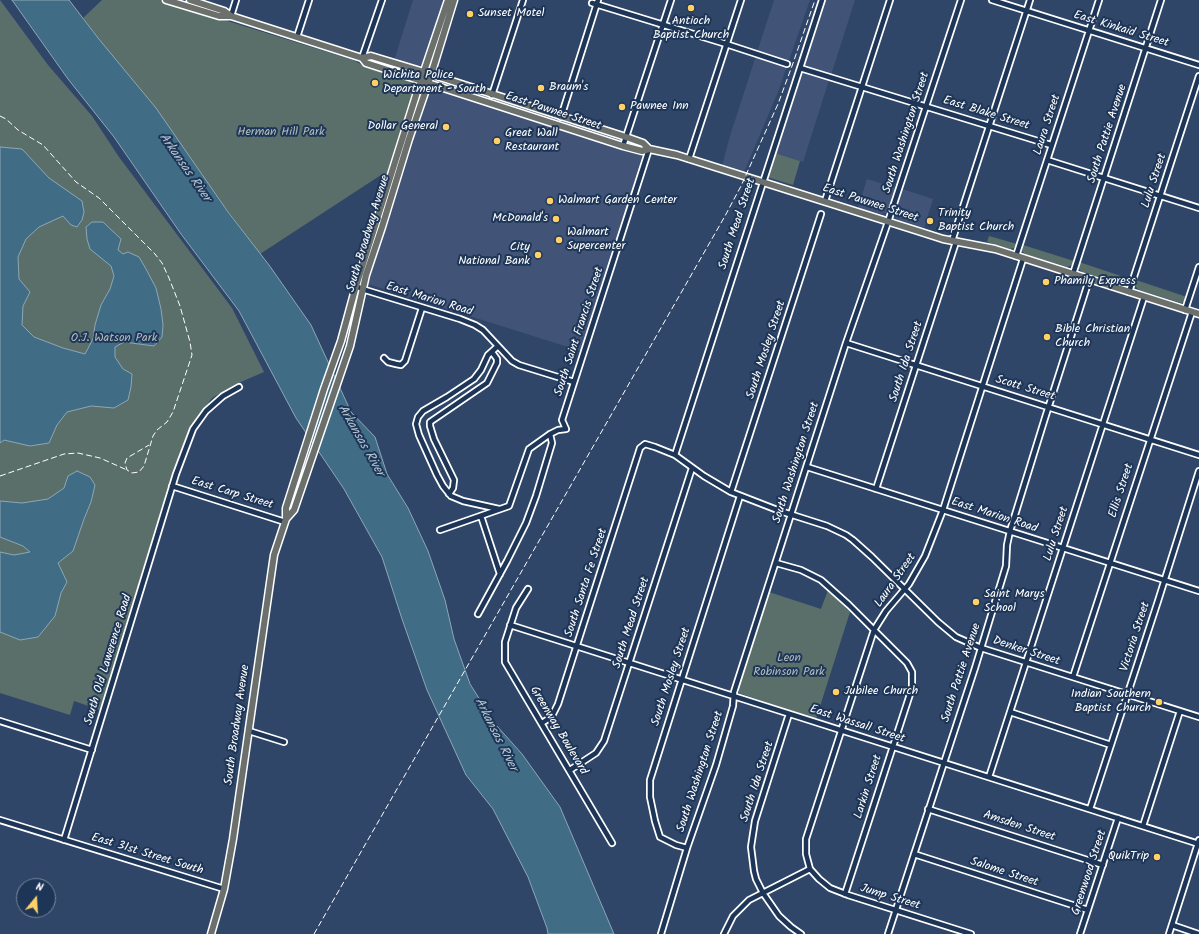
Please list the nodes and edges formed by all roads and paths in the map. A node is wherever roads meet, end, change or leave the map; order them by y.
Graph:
1 (166, 0) edge
2 (190, 0) edge
3 (236, 0) edge
4 (309, 0) edge
5 (382, 0) edge
6 (448, 0) edge
7 (454, 0) edge
8 (523, 0) edge
9 (671, 0) edge
10 (741, 0) edge
11 (822, 0) edge
12 (890, 0) edge
13 (961, 0) edge
14 (992, 0) edge
15 (1030, 0) edge
16 (1099, 0) edge
17 (1161, 0) edge
18 (595, 3) edge
19 (1026, 11) junction
20 (231, 16) junction
21 (663, 25) junction
22 (1089, 30) junction
23 (297, 37) junction
24 (726, 44) junction
25 (1146, 48) junction
26 (362, 58) junction
27 (787, 64) dead end
28 (1199, 65) edge
29 (800, 68) junction
30 (424, 72) junction
31 (431, 75) junction
32 (1199, 76) edge
33 (421, 81) junction
34 (428, 84) junction
35 (862, 87) junction
36 (492, 95) junction
37 (926, 106) junction
38 (561, 117) junction
39 (990, 126) junction
40 (626, 137) junction
41 (1051, 145) junction
42 (624, 146) junction
43 (649, 149) junction
44 (689, 159) junction
45 (1047, 160) junction
46 (1104, 178) junction
47 (763, 182) junction
48 (1160, 196) junction
49 (825, 201) junction
50 (1199, 208) edge
51 (821, 214) dead end
52 (888, 222) junction
53 (954, 242) junction
54 (1016, 256) junction
55 (1023, 259) junction
56 (1199, 267) edge
57 (1073, 274) junction
58 (1090, 280) junction
59 (356, 286) junction
60 (362, 290) junction
61 (1129, 292) junction
62 (1144, 297) junction
63 (422, 308) junction
64 (1185, 310) junction
65 (1192, 312) junction
66 (1199, 314) edge
67 (846, 343) junction
68 (498, 346) junction
69 (492, 352) junction
70 (384, 358) dead end
71 (916, 366) junction
72 (574, 382) junction
73 (982, 386) junction
74 (239, 387) dead end
75 (1048, 407) junction
76 (1103, 424) junction
77 (550, 434) junction
78 (1150, 439) junction
79 (675, 455) junction
80 (1199, 455) edge
81 (806, 467) junction
82 (692, 468) junction
83 (1199, 472) edge
84 (172, 486) junction
85 (876, 489) junction
86 (731, 492) junction
87 (449, 494) junction
88 (740, 496) junction
89 (501, 509) junction
90 (943, 510) junction
91 (791, 514) junction
92 (481, 516) junction
93 (286, 520) junction
94 (440, 530) dead end
95 (1010, 531) junction
96 (1063, 548) junction
97 (776, 563) junction
98 (1110, 563) junction
99 (500, 574) junction
100 (1165, 580) junction
101 (528, 589) dead end
102 (905, 589) junction
103 (1199, 591) edge
104 (478, 614) dead end
105 (510, 625) junction
106 (874, 630) junction
107 (577, 646) junction
108 (981, 648) junction
109 (1026, 662) junction
110 (629, 663) junction
111 (1073, 677) junction
112 (682, 680) junction
113 (1128, 695) junction
114 (734, 696) junction
115 (1180, 711) junction
116 (1010, 712) junction
117 (789, 714) junction
118 (1199, 717) edge
119 (0, 721) edge
120 (542, 723) junction
121 (841, 730) junction
122 (248, 731) junction
123 (284, 742) dead end
124 (1111, 745) junction
125 (892, 746) junction
126 (92, 750) junction
127 (943, 763) junction
128 (570, 770) junction
129 (989, 777) junction
130 (928, 809) junction
131 (1090, 809) junction
132 (1118, 818) junction
133 (0, 820) edge
134 (1143, 826) junction
135 (64, 840) junction
136 (1199, 842) edge
137 (612, 843) dead end
138 (688, 848) junction
139 (914, 854) junction
140 (1103, 865) junction
141 (810, 869) junction
142 (224, 889) junction
143 (763, 893) junction
144 (845, 894) junction
145 (896, 910) junction
146 (1088, 910) junction
147 (1172, 925) junction
148 (211, 934) edge
149 (661, 934) edge
150 (724, 934) edge
151 (801, 934) edge
152 (888, 934) edge
153 (971, 934) edge
154 (1080, 934) edge
155 (1169, 934) edge
156 (1198, 934) edge

1 - 20 main road
2 - 20 main road
3 - 20 street
4 - 23 street
5 - 26 street
6 - 30 main road, South Broadway Avenue
7 - 31 main road, South Broadway Avenue
8 - 36 street
9 - 21 street
10 - 24 street
11 - 29 street, South Mead Street
12 - 35 street
13 - 37 street, South Washington Street
14 - 19 street, East Kinkaid Street
15 - 19 street, South Ida Street
16 - 22 street, Laura Street
17 - 25 street, South Pattie Avenue
18 - 21 street
18 - 38 street
19 - 22 street, East Kinkaid Street
19 - 39 street, South Ida Street
20 - 23 main road, East Pawnee Street
21 - 24 street
21 - 40 street
22 - 25 street, East Kinkaid Street
22 - 41 street, Laura Street
23 - 26 main road, East Pawnee Street
24 - 27 street
24 - 44 street
25 - 28 street, East Kinkaid Street
25 - 46 street, South Pattie Avenue
26 - 30 main road, East Pawnee Street
26 - 33 main road, East Pawnee Street
29 - 35 street, East Blake Street
29 - 47 street, South Mead Street
30 - 31 main road, East Pawnee Street
30 - 33 main road, South Broadway Avenue
31 - 34 main road, South Broadway Avenue
31 - 36 main road, East Pawnee Street
32 - 48 street, Lulu Street
33 - 34 main road, East Pawnee Street
33 - 59 main road, South Broadway Avenue
34 - 42 main road, East Pawnee Street
34 - 60 main road, South Broadway Avenue
35 - 37 street, East Blake Street
35 - 49 street
36 - 38 main road, East Pawnee Street
37 - 39 street, East Blake Street
37 - 52 street, South Washington Street
38 - 40 main road, East Pawnee Street
39 - 41 street, East Blake Street
39 - 53 street, South Ida Street
40 - 42 street
40 - 43 main road, East Pawnee Street
41 - 45 street, Laura Street
42 - 43 main road, East Pawnee Street
43 - 44 main road, East Pawnee Street
43 - 72 street, South Saint Francis Street
44 - 47 main road, East Pawnee Street
45 - 46 street
45 - 54 street, Laura Street
46 - 48 street
46 - 57 street, South Pattie Avenue
47 - 49 main road, East Pawnee Street
47 - 79 street, South Mead Street
48 - 50 street
48 - 61 street, Lulu Street
49 - 52 main road, East Pawnee Street
51 - 86 street, South Mosley Street
52 - 53 main road, East Pawnee Street
52 - 67 street, South Washington Street
53 - 54 main road, East Pawnee Street
53 - 71 street, South Ida Street
54 - 55 main road, East Pawnee Street
55 - 57 main road, East Pawnee Street
55 - 73 street, Laura Street
56 - 64 street
57 - 58 main road, East Pawnee Street
58 - 61 main road, East Pawnee Street
58 - 75 street, South Pattie Avenue
59 - 60 street, East Marion Road
59 - 93 main road, South Broadway Avenue
60 - 63 street, East Marion Road
60 - 93 main road, South Broadway Avenue
61 - 62 main road, East Pawnee Street
62 - 64 main road, East Pawnee Street
62 - 76 street, Lulu Street
63 - 68 street, East Marion Road
63 - 70 street
64 - 65 main road, East Pawnee Street
65 - 66 main road, East Pawnee Street
65 - 78 street, Ellis Street
67 - 71 street, Scott Street
67 - 81 street, South Washington Street
68 - 69 street
68 - 72 street, East Marion Road
69 - 87 street
69 - 87 street
71 - 73 street, Scott Street
71 - 85 street, South Ida Street
72 - 77 street, South Saint Francis Street
73 - 75 street, Scott Street
73 - 90 street, Laura Street
74 - 84 street, South Old Lawerence Road
75 - 76 street, Scott Street
75 - 95 street, South Pattie Avenue
76 - 78 street, Scott Street
76 - 96 street, Lulu Street
77 - 89 street
77 - 99 street
78 - 80 street, Scott Street
78 - 98 street, Ellis Street
79 - 82 street
79 - 107 street, South Santa Fe Street
81 - 85 street, East Marion Road
81 - 91 street, South Washington Street
82 - 86 street
82 - 110 street, South Mead Street
83 - 100 street, Victoria Street
84 - 93 street, East Carp Street
84 - 126 street, South Old Lawerence Road
85 - 90 street, East Marion Road
86 - 88 street
87 - 89 street
88 - 91 street
88 - 112 street, South Mosley Street
89 - 92 street
90 - 95 street, East Marion Road
90 - 102 street, Laura Street
91 - 97 street, South Washington Street
91 - 102 street, Denker Street
92 - 94 street
92 - 99 street
93 - 122 main road, South Broadway Avenue
95 - 96 street, East Marion Road
95 - 108 street, South Pattie Avenue
96 - 98 street, East Marion Road
96 - 109 street, Lulu Street
97 - 106 street, Larkin Street
97 - 114 street, South Washington Street
98 - 100 street, East Marion Road
98 - 111 street, Ellis Street
99 - 104 street
100 - 103 street, East Marion Road
100 - 113 street, Victoria Street
101 - 105 street, Greenway Boulevard
102 - 106 street, Laura Street
102 - 108 street, Denker Street
105 - 107 street, East Wassall Street
105 - 120 street, Greenway Boulevard
106 - 121 street, Laura Street
106 - 125 street, Larkin Street
107 - 110 street, East Wassall Street
107 - 120 street, South Santa Fe Street
108 - 109 street, Denker Street
108 - 127 street, South Pattie Avenue
109 - 111 street, Denker Street
109 - 116 street, Lulu Street
110 - 112 street, East Wassall Street
110 - 128 street, South Mead Street
111 - 113 street, Denker Street
112 - 114 street, East Wassall Street
112 - 138 street, South Mosley Street
113 - 115 street, Denker Street
113 - 124 street, Victoria Street
114 - 117 street, East Wassall Street
114 - 138 street, South Washington Street
115 - 118 street, Denker Street
115 - 134 street
116 - 124 street
116 - 129 street, Lulu Street
117 - 121 street, East Wassall Street
117 - 143 street, South Ida Street
119 - 126 street
120 - 128 street, Greenway Boulevard
121 - 125 street, East Wassall Street
121 - 141 street, Laura Street
122 - 123 street
122 - 142 main road, South Broadway Avenue
124 - 131 street, Victoria Street
125 - 127 street, East Wassall Street
125 - 144 street, Larkin Street
126 - 135 street, South Old Lawerence Road
127 - 129 street, East Wassall Street
127 - 130 street, South Pattie Avenue
128 - 137 street, Greenway Boulevard
129 - 131 street, East Wassall Street
130 - 139 street, South Pattie Avenue
130 - 140 street, Amsden Street
131 - 132 street, East Wassall Street
132 - 134 street, East Wassall Street
132 - 140 street, Greenwood Street
133 - 135 street, East 31st Street South
134 - 136 street, East Wassall Street
135 - 142 street, East 31st Street South
136 - 147 street
138 - 149 street, South Washington Street
139 - 145 street, South Pattie Avenue
139 - 146 street, Salome Street
140 - 146 street, Greenwood Street
141 - 143 street
141 - 144 street, Jump Street
142 - 148 main road, South Broadway Avenue
143 - 150 street
143 - 151 street, South Ida Street
144 - 145 street, Jump Street
145 - 152 street, South Pattie Avenue
145 - 153 street, Jump Street
146 - 154 street, Greenwood Street
147 - 155 street
147 - 156 street

